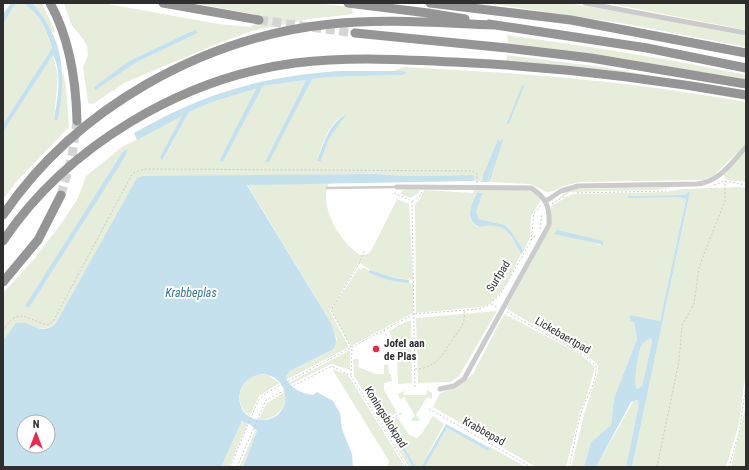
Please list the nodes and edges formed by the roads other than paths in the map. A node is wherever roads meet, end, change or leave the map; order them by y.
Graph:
1 (50, 3) edge
2 (163, 3) edge
3 (348, 3) edge
4 (430, 3) edge
5 (586, 3) edge
6 (259, 20) tunnel mouth
7 (494, 25) junction
8 (355, 33) tunnel mouth
9 (746, 33) edge
10 (746, 53) edge
11 (746, 68) edge
12 (746, 84) edge
13 (746, 95) edge
14 (77, 120) tunnel mouth
15 (746, 147) edge
16 (397, 187) joint
17 (327, 188) dead end
18 (61, 195) tunnel mouth
19 (547, 203) junction
20 (3, 215) edge
21 (3, 241) edge
22 (3, 282) edge
23 (440, 388) dead end

1 - 14 highway
2 - 6 highway
3 - 7 highway
4 - 10 highway
5 - 9 street
7 - 11 highway
7 - 20 highway
8 - 12 highway
13 - 21 highway
15 - 19 street
16 - 17 lane
16 - 19 street
18 - 22 highway
19 - 23 street, Surfpad

